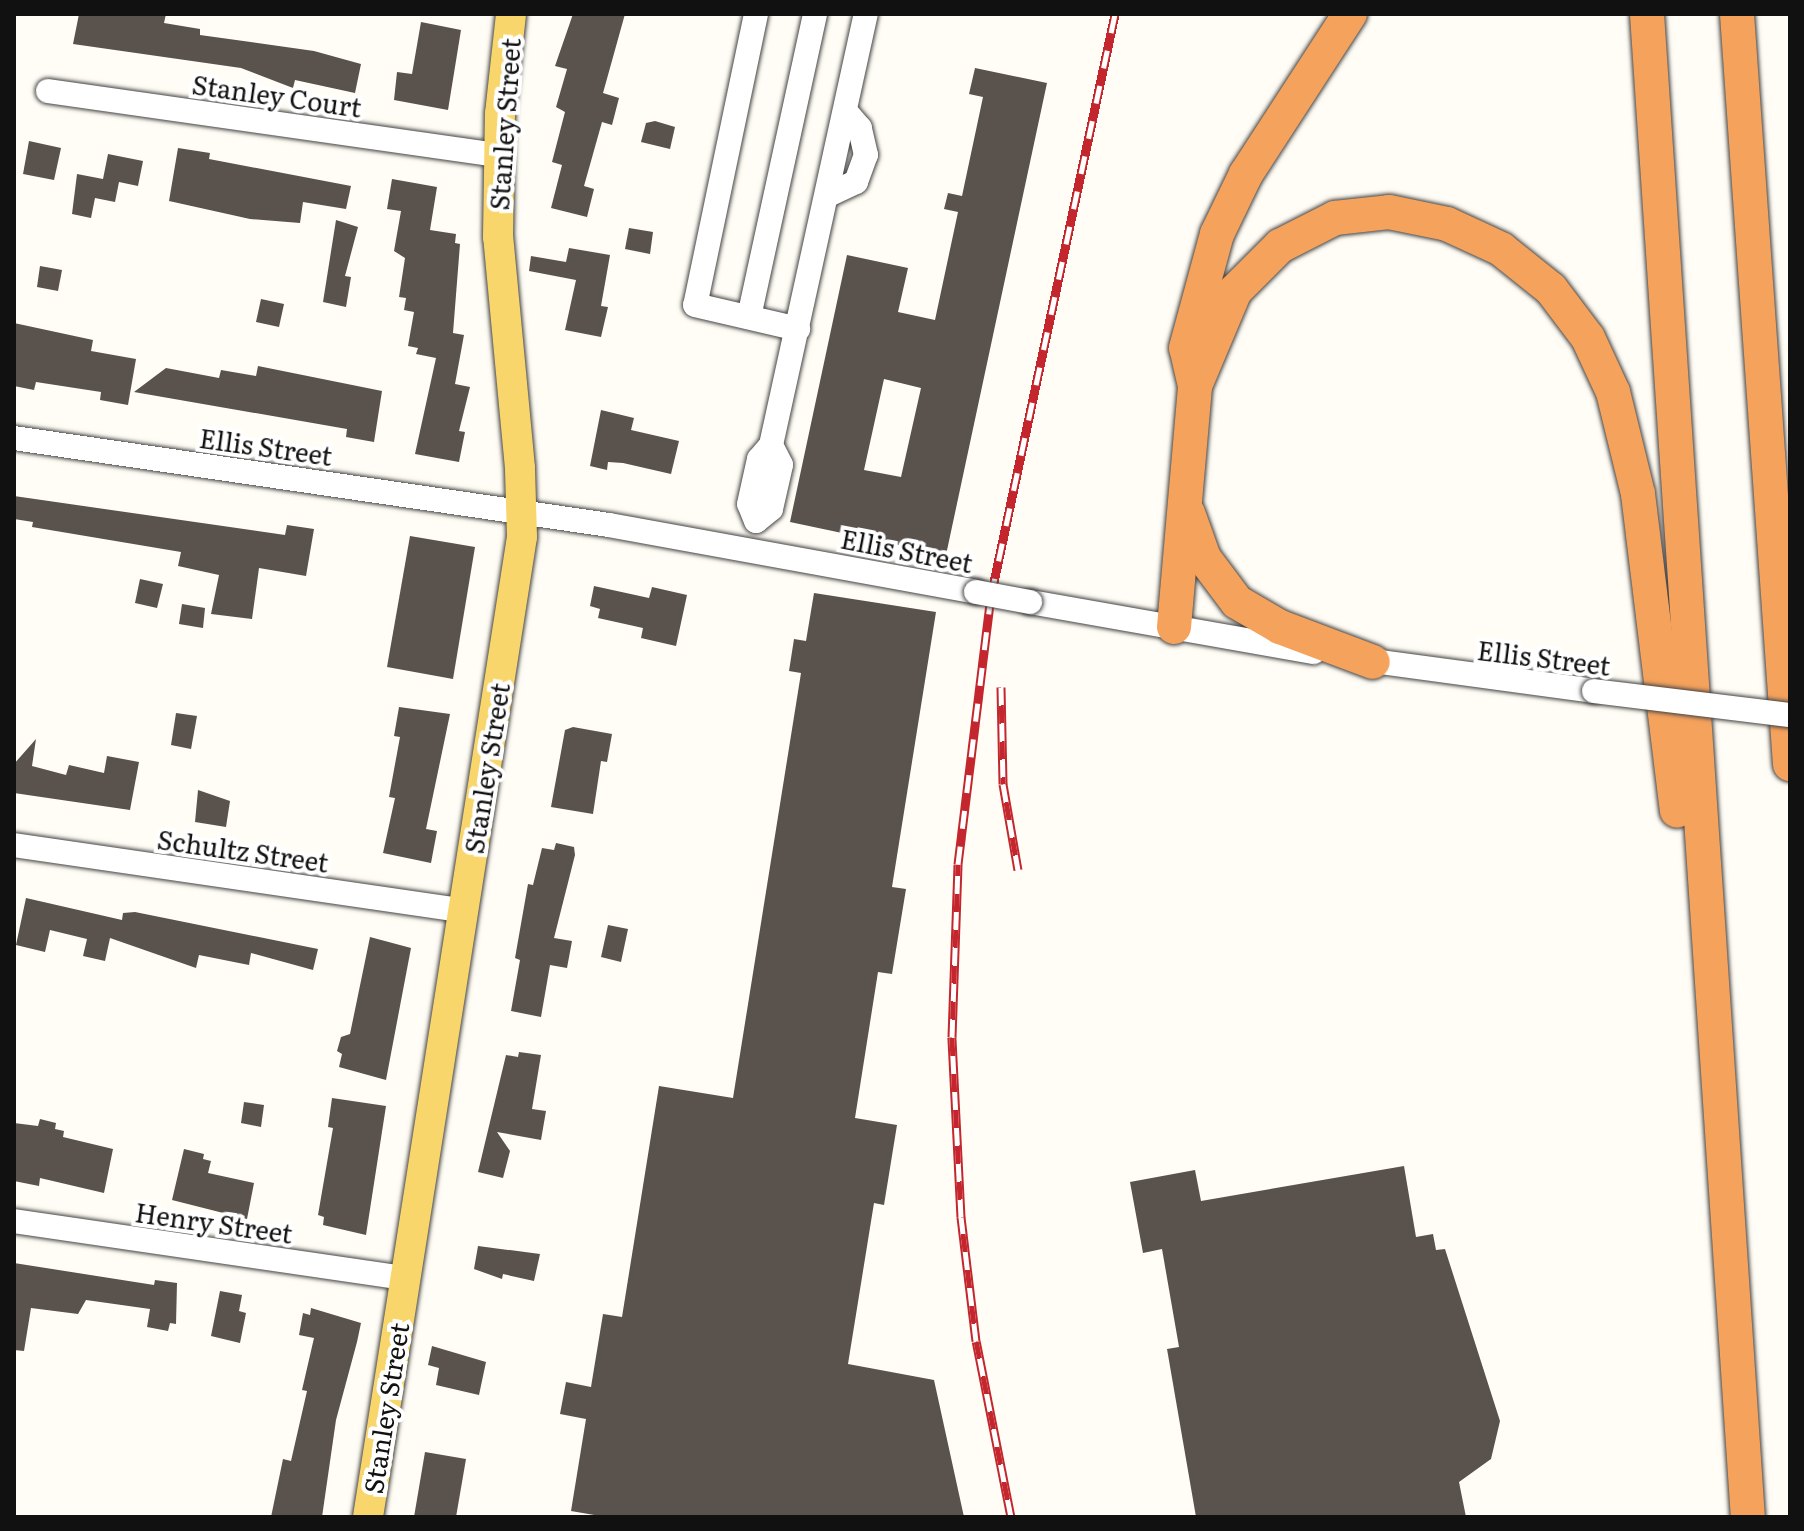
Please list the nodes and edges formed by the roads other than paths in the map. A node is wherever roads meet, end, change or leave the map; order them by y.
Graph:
1 (511, 14) edge
2 (756, 14) edge
3 (815, 14) edge
4 (866, 14) edge
5 (1350, 14) edge
6 (1647, 14) edge
7 (1737, 14) edge
8 (48, 91) dead end
9 (498, 155) junction
10 (749, 317) junction
11 (798, 329) junction
12 (1195, 386) junction
13 (14, 438) edge
14 (1185, 501) junction
15 (523, 512) junction
16 (750, 550) junction
17 (1790, 613) edge
18 (1174, 627) junction
19 (1783, 653) junction
20 (1373, 662) junction
21 (1790, 715) edge
22 (1790, 764) edge
23 (14, 845) edge
24 (1704, 907) junction
25 (464, 911) junction
26 (14, 1221) edge
27 (405, 1278) junction
28 (368, 1517) edge
29 (1748, 1517) edge

1 - 9 main road, Stanley Street
2 - 10 street
3 - 10 street
4 - 11 street
5 - 12 highway
6 - 24 highway
7 - 19 highway
8 - 9 street, Stanley Court
9 - 15 main road, Stanley Street
10 - 11 street
11 - 16 street
12 - 14 highway
12 - 24 highway
13 - 15 street, Ellis Street
14 - 18 highway
14 - 20 highway
15 - 16 street, Ellis Street
15 - 25 main road, Stanley Street
16 - 18 street, Ellis Street, bridge
17 - 19 highway
18 - 20 street, Ellis Street
19 - 22 highway
20 - 21 street, Ellis Street, bridge
23 - 25 street, Schultz Street
24 - 29 highway
25 - 27 main road, Stanley Street
26 - 27 street, Henry Street
27 - 28 main road, Stanley Street

